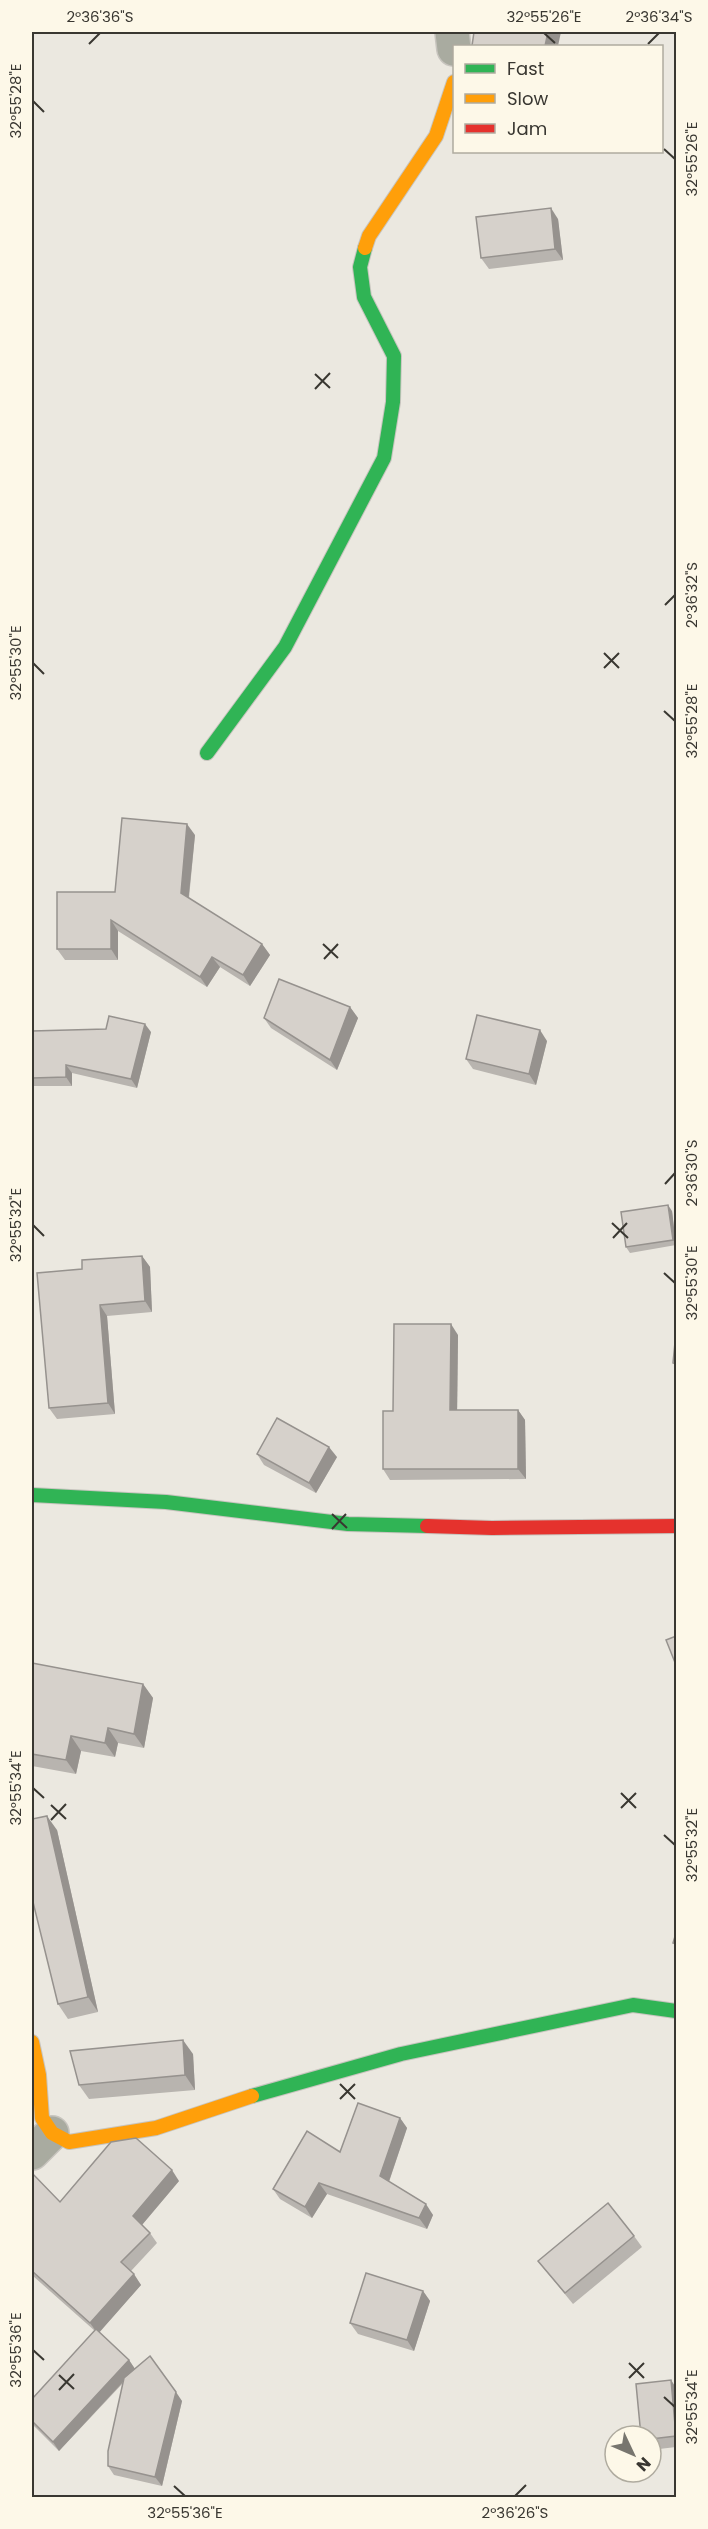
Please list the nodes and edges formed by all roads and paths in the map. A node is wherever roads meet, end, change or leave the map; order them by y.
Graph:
1 (453, 85) edge
2 (207, 753) dead end
3 (32, 1494) edge
4 (676, 1526) edge
5 (676, 2011) edge
6 (32, 2042) edge
7 (42, 2143) edge

1 - 2 street
3 - 4 street
5 - 7 street
6 - 7 street

